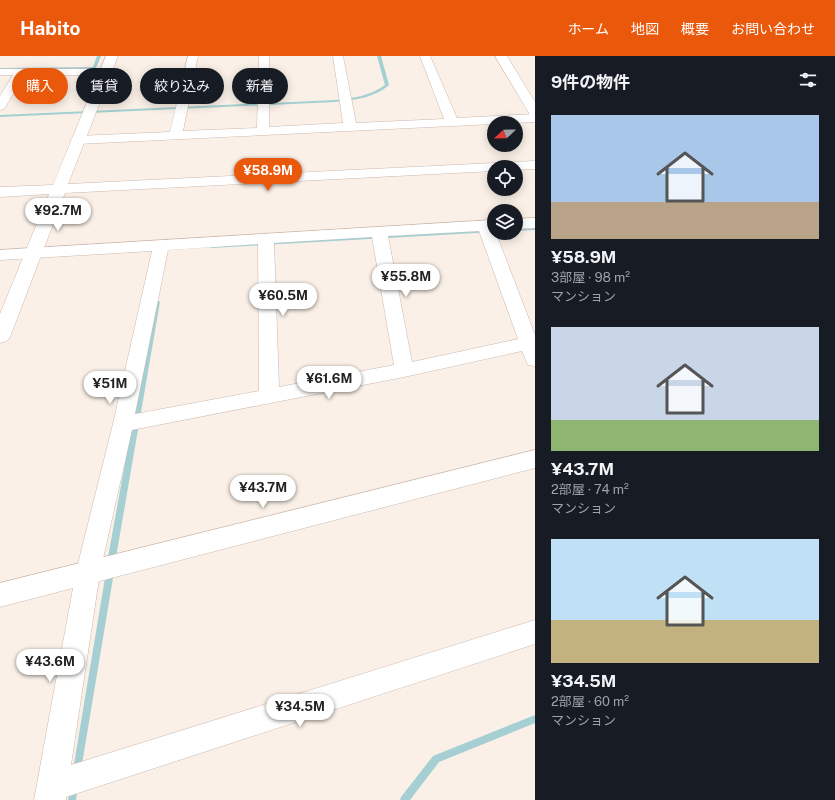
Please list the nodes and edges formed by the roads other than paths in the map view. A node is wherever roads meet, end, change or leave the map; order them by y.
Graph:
1 (112, 56) edge
2 (193, 56) edge
3 (264, 56) edge
4 (338, 56) edge
5 (425, 56) edge
6 (501, 56) edge
7 (107, 68) edge
8 (0, 72) edge
9 (12, 72) edge
10 (12, 87) edge
11 (93, 104) edge
12 (0, 106) edge
13 (535, 113) edge
14 (535, 118) edge
15 (452, 122) junction
16 (350, 126) junction
17 (262, 130) junction
18 (176, 135) junction
19 (78, 140) junction
20 (535, 164) edge
21 (59, 190) junction
22 (0, 192) edge
23 (535, 223) edge
24 (523, 224) edge
25 (487, 225) edge
26 (380, 232) junction
27 (266, 238) junction
28 (494, 240) edge
29 (161, 245) junction
30 (34, 253) junction
31 (0, 255) edge
32 (0, 337) edge
33 (532, 352) edge
34 (404, 370) junction
35 (269, 396) junction
36 (123, 424) junction
37 (535, 459) edge
38 (88, 572) junction
39 (0, 595) edge
40 (535, 632) edge
41 (52, 793) edge

1 - 7 street
2 - 18 street
3 - 17 street
4 - 16 street
5 - 15 street
6 - 13 street
8 - 9 street
10 - 12 street
11 - 19 street
14 - 15 street
15 - 16 street
16 - 17 street
17 - 18 street
18 - 19 street
19 - 21 street
20 - 21 street
21 - 22 street
21 - 30 street
23 - 24 street
25 - 26 street
26 - 27 street
26 - 34 street
27 - 29 street
27 - 35 street
28 - 33 street
29 - 30 street
29 - 36 street
30 - 31 street
30 - 32 street
33 - 34 street
34 - 35 street
35 - 36 street
36 - 38 street
37 - 38 street
38 - 39 street
38 - 41 street
40 - 41 street

